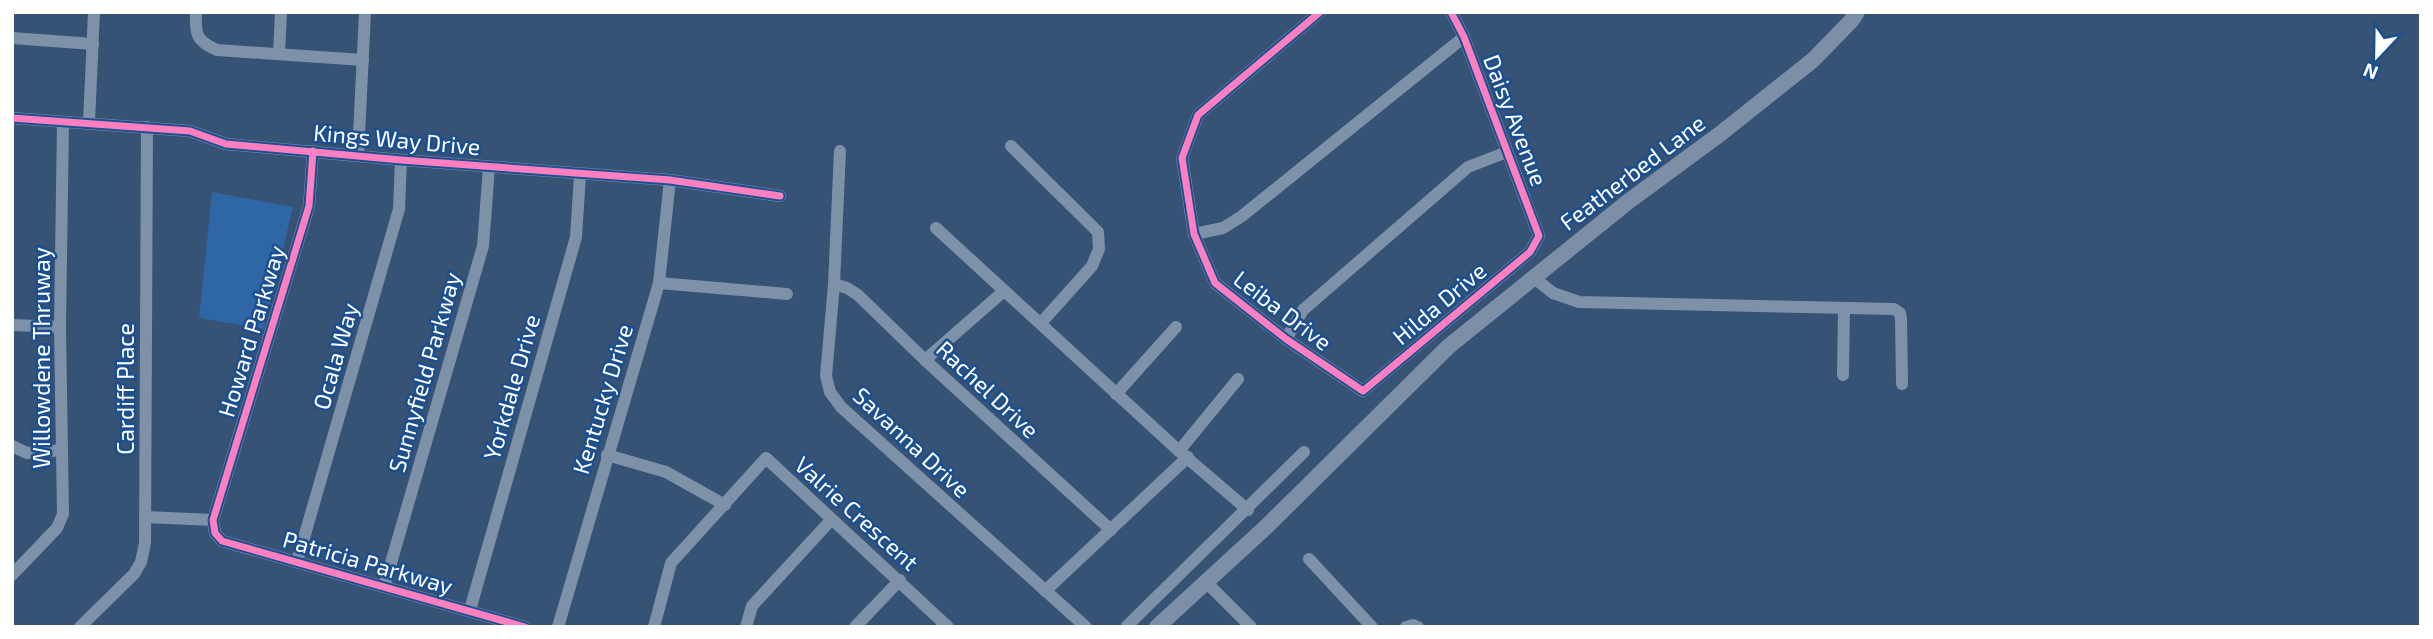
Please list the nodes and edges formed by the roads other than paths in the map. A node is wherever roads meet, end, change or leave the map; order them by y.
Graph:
1 (94, 12) edge
2 (196, 12) edge
3 (281, 12) edge
4 (365, 12) edge
5 (1320, 12) edge
6 (1451, 12) edge
7 (1857, 12) edge
8 (1464, 37) junction
9 (12, 38) edge
10 (93, 44) junction
11 (279, 53) junction
12 (363, 60) junction
13 (12, 118) edge
14 (63, 122) junction
15 (89, 122) junction
16 (147, 127) junction
17 (1011, 146) dead end
18 (313, 151) junction
19 (840, 151) dead end
20 (1507, 152) junction
21 (358, 155) junction
22 (401, 160) junction
23 (489, 167) junction
24 (580, 174) junction
25 (670, 180) junction
26 (780, 195) dead end
27 (936, 228) dead end
28 (1194, 234) junction
29 (1537, 243) joint
30 (1533, 277) junction
31 (659, 282) junction
32 (834, 284) junction
33 (1004, 291) junction
34 (787, 294) dead end
35 (1844, 308) junction
36 (1460, 311) junction
37 (1041, 323) junction
38 (12, 325) edge
39 (60, 327) junction
40 (1176, 327) dead end
41 (1471, 328) junction
42 (1286, 339) junction
43 (925, 360) junction
44 (1843, 374) dead end
45 (1238, 379) dead end
46 (1902, 384) dead end
47 (1363, 391) joint
48 (1116, 394) junction
49 (12, 446) edge
50 (62, 450) junction
51 (1304, 452) dead end
52 (607, 454) junction
53 (1183, 454) junction
54 (724, 505) junction
55 (1248, 510) junction
56 (145, 517) junction
57 (213, 520) junction
58 (831, 520) junction
59 (1111, 530) junction
60 (1309, 559) dead end
61 (297, 562) junction
62 (15, 567) edge
63 (900, 580) junction
64 (1206, 582) junction
65 (384, 587) junction
66 (1045, 592) junction
67 (470, 610) junction
68 (1127, 626) edge
69 (80, 627) edge
70 (525, 627) edge
71 (558, 627) edge
72 (654, 627) edge
73 (746, 627) edge
74 (855, 627) edge
75 (948, 627) edge
76 (1086, 627) edge
77 (1157, 627) edge
78 (1251, 627) edge
79 (1373, 627) edge
80 (1406, 627) edge
81 (1418, 627) edge

1 - 10 street
2 - 11 street
3 - 11 street
4 - 12 street
5 - 28 street, Leiba Drive
6 - 8 street, Daisy Avenue
7 - 30 main road, Featherbed Lane
8 - 20 street, Daisy Avenue
8 - 28 street
9 - 10 street
10 - 15 street
11 - 12 street
12 - 21 street
13 - 14 street, Kings Way Drive
14 - 15 street, Kings Way Drive
14 - 39 street, Willowdene Thruway
15 - 16 street, Kings Way Drive
16 - 18 street, Kings Way Drive
16 - 56 street, Cardiff Place
17 - 37 street
18 - 21 street, Kings Way Drive
18 - 57 street, Howard Parkway
19 - 32 street, Savanna Drive
20 - 29 street, Daisy Avenue
20 - 42 street
21 - 22 street, Kings Way Drive
22 - 23 street, Kings Way Drive
22 - 61 street, Ocala Way
23 - 24 street, Kings Way Drive
23 - 65 street, Sunnyfield Parkway
24 - 25 street, Kings Way Drive
24 - 67 street, Yorkdale Drive
25 - 26 street, Kings Way Drive
25 - 31 street, Kentucky Drive
27 - 33 street
28 - 42 street, Leiba Drive
29 - 36 street, Hilda Drive
30 - 35 street
30 - 41 main road, Featherbed Lane
31 - 34 street
31 - 52 street, Kentucky Drive
32 - 43 street, Rachel Drive
32 - 66 street, Savanna Drive
33 - 37 street
33 - 43 street
35 - 44 street
35 - 46 street
36 - 41 street
36 - 47 street, Hilda Drive
37 - 48 street
38 - 39 street
39 - 50 street, Willowdene Thruway
40 - 48 street
41 - 64 main road, Featherbed Lane
42 - 47 street, Leiba Drive
43 - 59 street, Rachel Drive
45 - 53 street
48 - 53 street
49 - 50 street
50 - 62 street, Willowdene Thruway
51 - 55 street
52 - 54 street
52 - 71 street, Kentucky Drive
53 - 55 street
53 - 59 street
54 - 58 street, Valrie Crescent
54 - 72 street, Valrie Crescent
55 - 68 street
56 - 57 street
56 - 69 street, Cardiff Place
57 - 61 street, Patricia Parkway
58 - 63 street, Valrie Crescent
58 - 73 street
59 - 66 street
60 - 79 street
61 - 65 street, Patricia Parkway
63 - 74 street
63 - 75 street, Valrie Crescent
64 - 77 main road, Featherbed Lane
64 - 78 street
65 - 67 street, Patricia Parkway
66 - 76 street, Savanna Drive
67 - 70 street, Patricia Parkway
80 - 81 street

